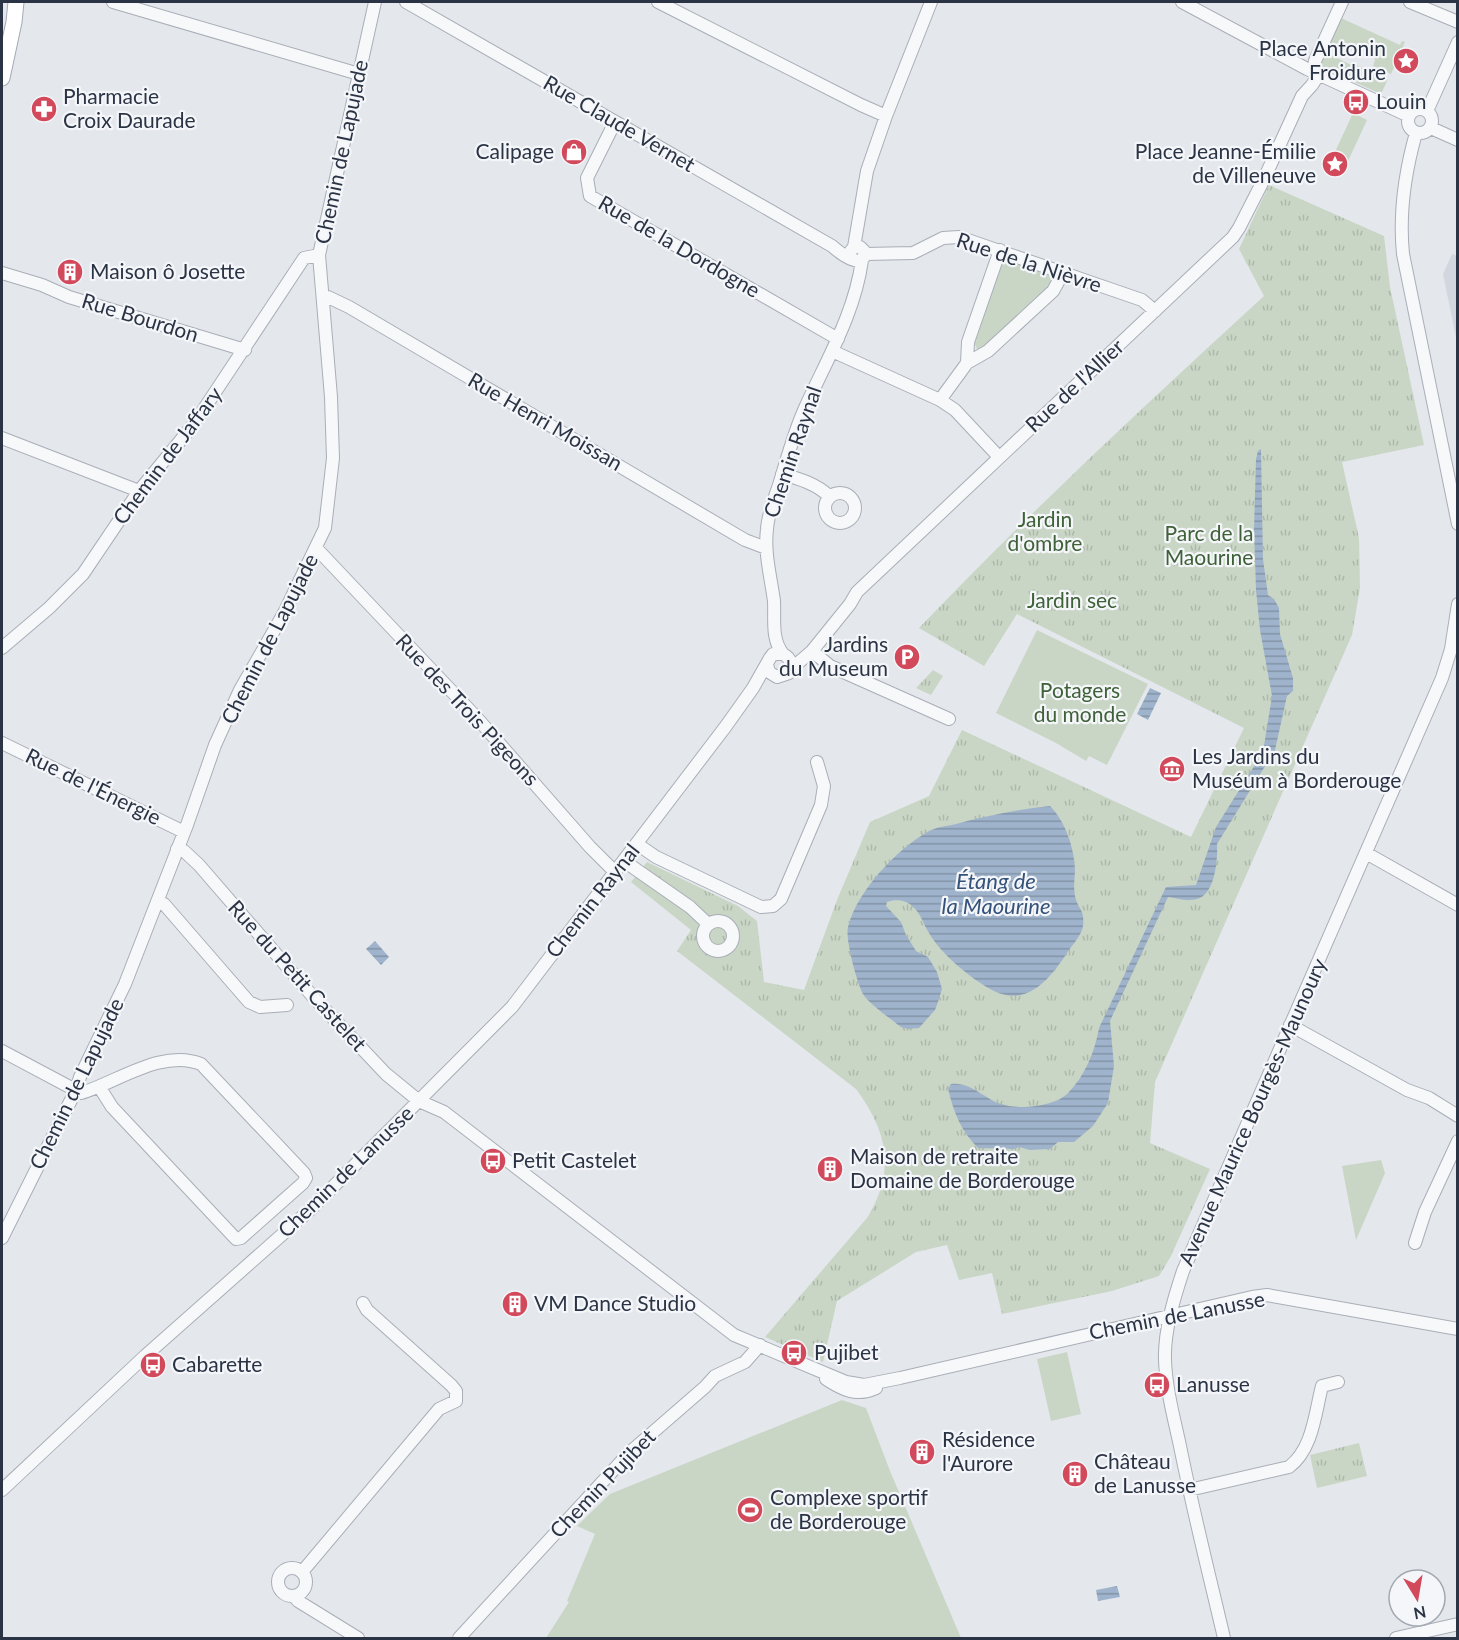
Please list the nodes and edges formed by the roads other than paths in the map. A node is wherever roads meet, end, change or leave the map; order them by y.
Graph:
1 (16, 2) edge
2 (113, 2) edge
3 (375, 2) edge
4 (406, 2) edge
5 (658, 2) edge
6 (931, 2) edge
7 (1182, 2) edge
8 (1342, 2) edge
9 (1410, 2) edge
10 (1458, 22) edge
11 (1458, 42) edge
12 (1313, 72) junction
13 (359, 74) junction
14 (2, 78) edge
15 (1427, 111) junction
16 (886, 116) junction
17 (1409, 116) junction
18 (615, 122) junction
19 (1431, 128) junction
20 (1416, 133) junction
21 (1458, 140) edge
22 (1000, 250) junction
23 (857, 254) junction
24 (319, 255) junction
25 (2, 273) edge
26 (1064, 273) junction
27 (322, 298) junction
28 (1155, 311) junction
29 (838, 339) junction
30 (245, 350) junction
31 (832, 351) junction
32 (967, 363) junction
33 (940, 400) junction
34 (2, 438) edge
35 (999, 457) junction
36 (782, 474) junction
37 (139, 492) junction
38 (830, 497) dead end
39 (1458, 524) edge
40 (766, 548) junction
41 (316, 549) junction
42 (1458, 604) edge
43 (774, 628) junction
44 (2, 648) edge
45 (812, 651) junction
46 (785, 655) junction
47 (768, 661) junction
48 (791, 669) junction
49 (774, 676) junction
50 (753, 688) junction
51 (949, 719) dead end
52 (2, 743) edge
53 (817, 762) dead end
54 (184, 832) junction
55 (637, 844) junction
56 (177, 849) junction
57 (1366, 853) junction
58 (624, 861) junction
59 (615, 872) junction
60 (158, 902) junction
61 (1458, 904) edge
62 (708, 924) dead end
63 (287, 1005) dead end
64 (1290, 1025) junction
65 (2, 1051) edge
66 (100, 1088) junction
67 (76, 1090) junction
68 (419, 1101) junction
69 (1458, 1116) edge
70 (1458, 1141) edge
71 (2, 1238) edge
72 (1415, 1243) dead end
73 (363, 1303) dead end
74 (1171, 1317) junction
75 (1458, 1329) edge
76 (760, 1345) junction
77 (1338, 1382) dead end
78 (2, 1490) edge
79 (1189, 1490) junction
80 (302, 1572) junction
81 (294, 1596) junction
82 (1458, 1624) edge
83 (358, 1638) edge
84 (459, 1638) edge
85 (1224, 1638) edge
86 (1396, 1638) edge

1 - 14 main road
2 - 13 street
3 - 13 street, Chemin de Lapujade
4 - 18 street, Rue Claude Vernet
5 - 16 street
6 - 16 street, Chemin Raynal
7 - 12 street
8 - 12 street
9 - 10 street
11 - 15 street
12 - 17 street
12 - 28 street, Rue de l'Allier
13 - 24 street, Chemin de Lapujade
15 - 17 street
15 - 19 street
16 - 23 street, Chemin Raynal
17 - 20 street
18 - 23 street, Rue Claude Vernet
18 - 29 street, Rue de la Dordogne
19 - 20 street
19 - 21 street
20 - 39 street
22 - 23 street, Rue de la Nièvre
22 - 26 street, Rue de la Nièvre
22 - 32 street
23 - 29 street, Chemin Raynal
24 - 27 street, Chemin de Lapujade
24 - 30 street, Chemin de Jaffary
25 - 30 street, Rue Bourdon
26 - 28 street, Rue de la Nièvre
26 - 32 street
27 - 40 street, Rue Henri Moissan
27 - 41 street, Chemin de Lapujade
28 - 35 street, Rue de l'Allier
29 - 31 street, Chemin Raynal
30 - 37 street, Chemin de Jaffary
31 - 33 street
31 - 36 street, Chemin Raynal
32 - 33 street
33 - 35 street
34 - 37 street
35 - 45 street, Rue de l'Allier
36 - 38 street
36 - 40 street, Chemin Raynal
37 - 44 street, Chemin de Jaffary
40 - 43 street, Chemin Raynal
41 - 54 street, Chemin de Lapujade
41 - 59 street, Rue des Trois Pigeons
42 - 57 street, Avenue Maurice Bourgès-Maunoury
43 - 46 street, Chemin Raynal
43 - 47 street, Chemin Raynal
45 - 46 street
45 - 48 street, Rue de l'Allier
45 - 51 street
46 - 47 street
46 - 48 street
47 - 49 street
47 - 50 street, Chemin Raynal
48 - 49 street
49 - 50 street, Chemin Raynal
50 - 55 street, Chemin Raynal
52 - 54 street, Rue de l'Énergie
53 - 55 street
54 - 56 street, Chemin de Lapujade
55 - 58 street, Chemin Raynal
56 - 60 street, Chemin de Lapujade
56 - 68 street, Rue du Petit Castelet
57 - 61 street
57 - 64 street, Avenue Maurice Bourgès-Maunoury
58 - 59 street, Chemin Raynal
58 - 62 street
59 - 68 street, Chemin Raynal
60 - 63 street
60 - 67 street, Chemin de Lapujade
64 - 69 street
64 - 74 street, Avenue Maurice Bourgès-Maunoury
65 - 67 street
66 - 66 street
66 - 67 street
67 - 71 street, Chemin de Lapujade
68 - 76 street, Chemin de Lanusse
68 - 78 street, Chemin de Lanusse
70 - 72 street
73 - 80 street
74 - 75 street, Chemin de Lanusse
74 - 76 street, Chemin de Lanusse
74 - 79 street, Avenue Maurice Bourgès-Maunoury
76 - 84 street, Chemin Pujibet
77 - 79 street
79 - 85 street, Avenue Maurice Bourgès-Maunoury
80 - 81 street
80 - 81 street
81 - 83 street
82 - 86 street

